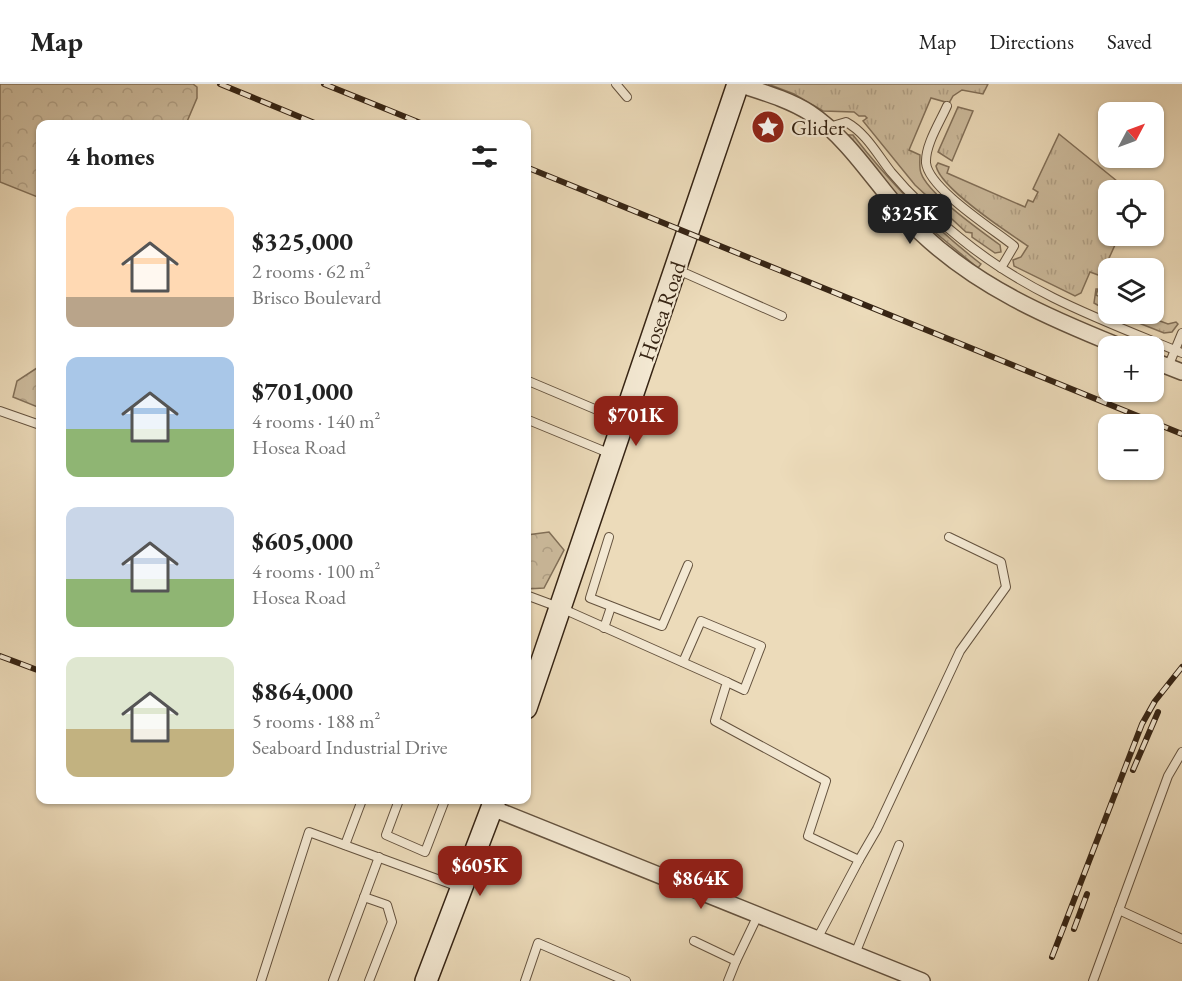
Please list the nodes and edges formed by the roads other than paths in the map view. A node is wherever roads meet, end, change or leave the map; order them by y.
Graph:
1 (616, 84) edge
2 (738, 84) edge
3 (627, 97) dead end
4 (947, 105) dead end
5 (828, 127) junction
6 (1001, 268) junction
7 (676, 269) junction
8 (782, 316) dead end
9 (1182, 333) edge
10 (1098, 337) edge
11 (1178, 351) edge
12 (1168, 367) edge
13 (531, 382) edge
14 (0, 411) edge
15 (531, 421) edge
16 (624, 422) junction
17 (36, 424) edge
18 (613, 455) junction
19 (609, 537) dead end
20 (949, 537) dead end
21 (688, 565) dead end
22 (531, 597) edge
23 (611, 607) junction
24 (561, 608) junction
25 (604, 628) junction
26 (683, 662) junction
27 (727, 682) junction
28 (531, 694) edge
29 (1182, 752) edge
30 (360, 804) edge
31 (398, 804) edge
32 (443, 804) edge
33 (494, 804) edge
34 (345, 845) junction
35 (899, 845) dead end
36 (379, 857) junction
37 (859, 860) junction
38 (462, 888) junction
39 (364, 897) junction
40 (1119, 910) junction
41 (758, 915) junction
42 (817, 939) junction
43 (1182, 939) edge
44 (694, 940) dead end
45 (855, 954) junction
46 (736, 962) junction
47 (261, 981) edge
48 (333, 981) edge
49 (369, 981) edge
50 (426, 981) edge
51 (525, 981) edge
52 (626, 981) edge
53 (728, 981) edge
54 (922, 981) edge
55 (1093, 981) edge

1 - 3 lane
2 - 5 street
2 - 7 street, Hosea Road
4 - 6 lane
5 - 6 lane
5 - 10 street
6 - 11 lane
7 - 8 lane
7 - 16 street, Hosea Road
9 - 11 lane
11 - 12 lane
13 - 16 lane
14 - 17 lane
15 - 18 lane
16 - 18 street, Hosea Road
18 - 24 street, Hosea Road
19 - 23 lane
20 - 37 lane
21 - 23 lane
22 - 24 lane
23 - 25 lane
24 - 25 lane
24 - 28 street, Hosea Road
25 - 26 lane
26 - 27 lane
26 - 27 lane
27 - 37 lane
29 - 40 lane
30 - 34 lane
31 - 32 lane
33 - 38 street
33 - 41 street
34 - 36 lane
34 - 47 lane
35 - 45 lane
36 - 38 lane
36 - 39 lane
37 - 42 lane
38 - 50 street
39 - 48 lane
39 - 49 lane
40 - 43 lane
40 - 55 lane
41 - 42 street
41 - 46 lane
42 - 45 street
44 - 46 lane
45 - 54 street
46 - 53 lane
51 - 52 lane

